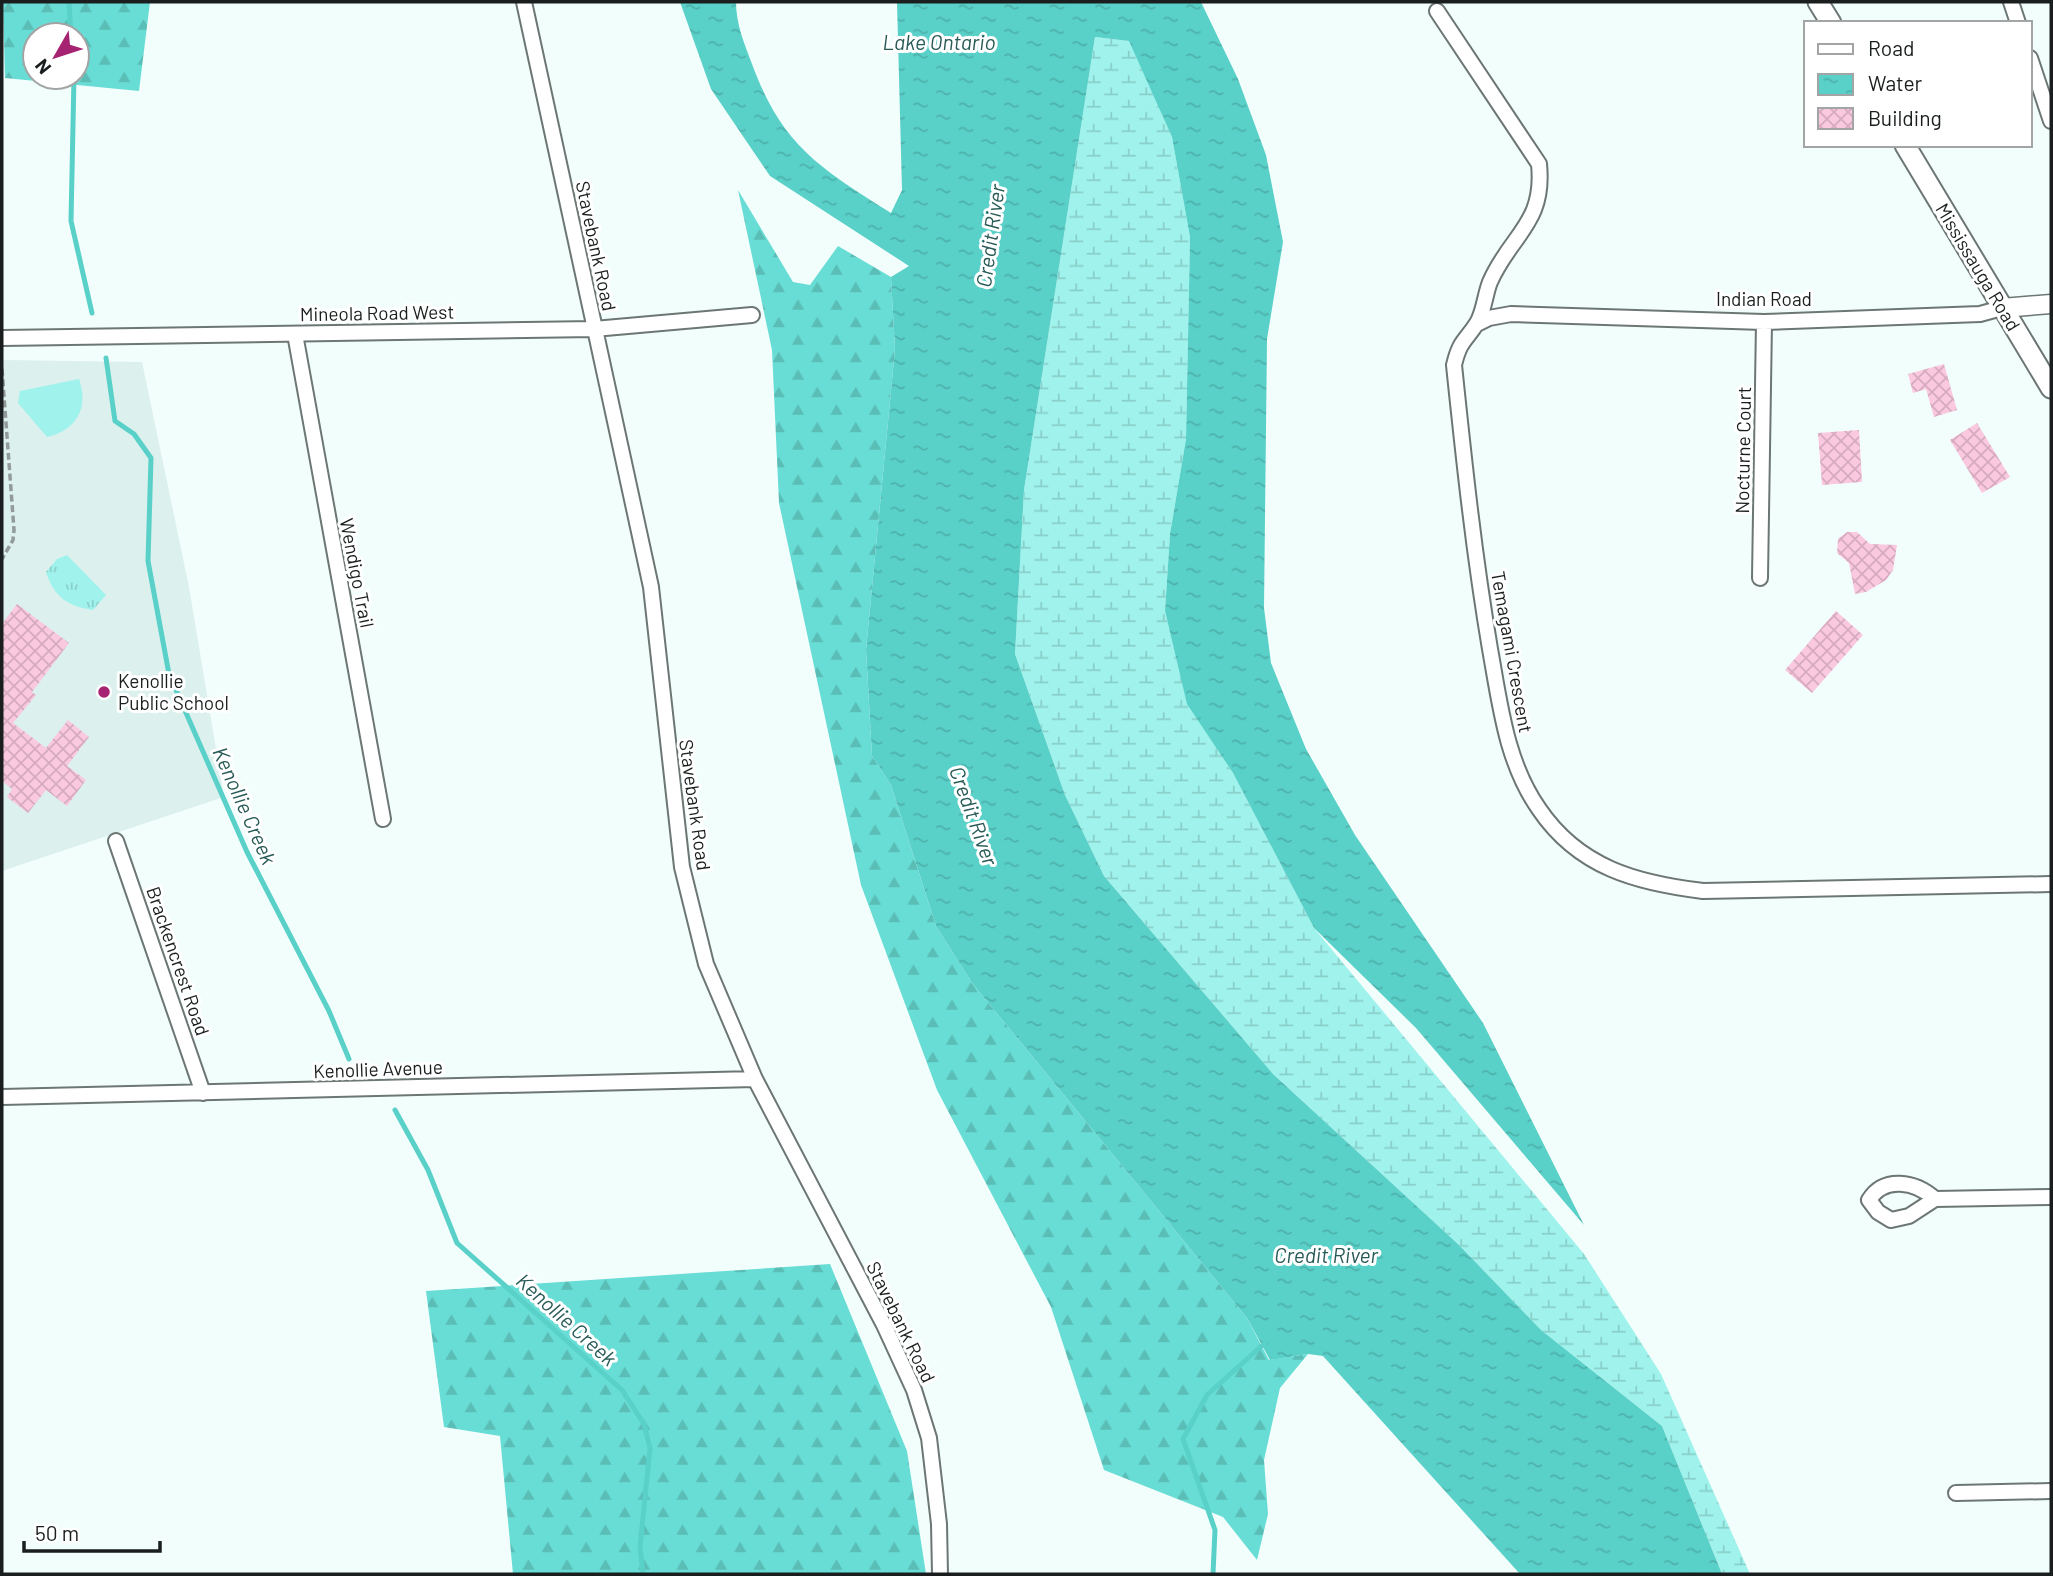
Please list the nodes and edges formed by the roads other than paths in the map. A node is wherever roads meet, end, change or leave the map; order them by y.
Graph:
1 (524, 2) edge
2 (1818, 2) edge
3 (2011, 2) edge
4 (1437, 11) dead end
5 (1830, 21) edge
6 (2017, 21) edge
7 (2032, 64) edge
8 (2051, 121) edge
9 (1906, 147) edge
10 (2051, 304) edge
11 (2002, 309) junction
12 (752, 315) dead end
13 (1764, 321) junction
14 (1477, 324) junction
15 (594, 329) junction
16 (295, 334) junction
17 (2, 338) edge
18 (2051, 388) edge
19 (1760, 579) dead end
20 (383, 820) dead end
21 (116, 841) dead end
22 (2051, 884) edge
23 (755, 1079) junction
24 (203, 1093) junction
25 (2, 1097) edge
26 (2051, 1197) edge
27 (1935, 1199) dead end
28 (2051, 1491) edge
29 (1956, 1493) dead end
30 (940, 1574) edge

1 - 15 street, Stavebank Road
2 - 5 main road
3 - 6 street
4 - 14 street, Temagami Crescent
7 - 8 street
9 - 11 main road, Mississauga Road
10 - 11 street, Indian Road
11 - 13 street, Indian Road
11 - 18 main road, Mississauga Road
12 - 15 street, Mineola Road West
13 - 14 street, Indian Road
13 - 19 street, Nocturne Court
14 - 22 street, Temagami Crescent
15 - 16 street, Mineola Road West
15 - 23 street, Stavebank Road
16 - 17 street, Mineola Road West
16 - 20 street, Wendigo Trail
21 - 24 street, Brackencrest Road
23 - 24 street, Kenollie Avenue
23 - 30 street, Stavebank Road
24 - 25 street, Kenollie Avenue
26 - 27 street
28 - 29 street

